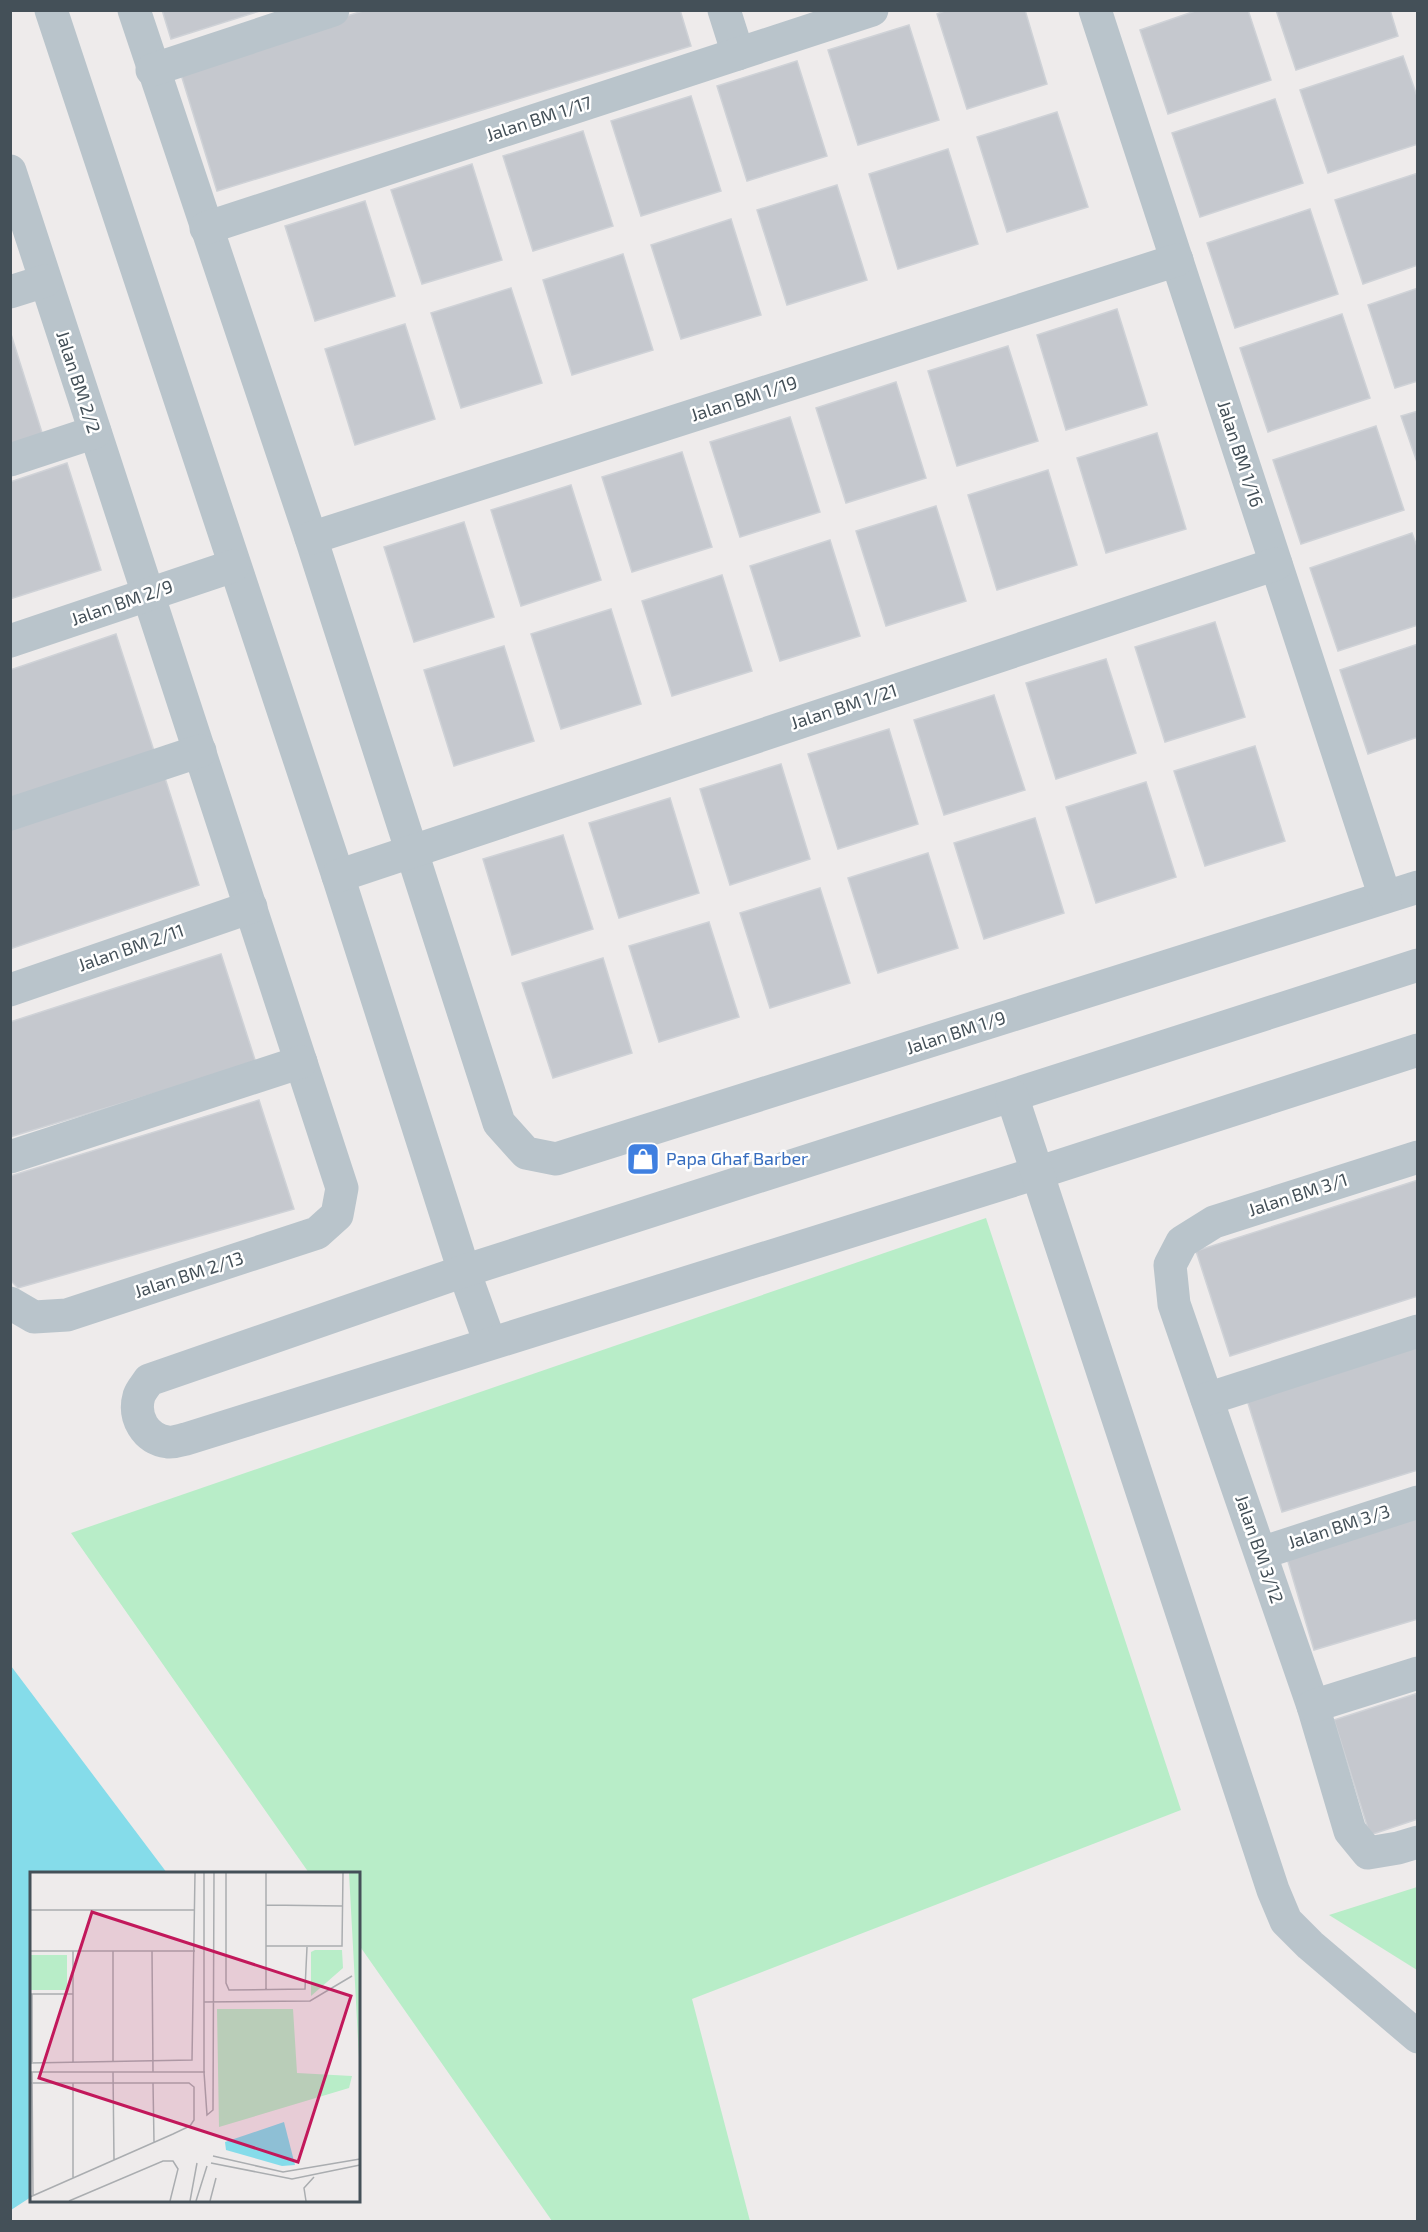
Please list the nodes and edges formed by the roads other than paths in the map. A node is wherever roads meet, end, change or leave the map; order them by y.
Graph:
1 (51, 10) edge
2 (134, 10) edge
3 (333, 10) edge
4 (724, 10) edge
5 (872, 10) edge
6 (1095, 10) edge
7 (738, 54) junction
8 (152, 70) junction
9 (10, 171) edge
10 (206, 228) junction
11 (1177, 260) junction
12 (45, 281) junction
13 (10, 292) edge
14 (95, 432) junction
15 (10, 460) edge
16 (311, 538) junction
17 (1276, 564) junction
18 (233, 566) junction
19 (147, 594) junction
20 (10, 641) edge
21 (200, 751) junction
22 (10, 814) edge
23 (411, 850) junction
24 (338, 876) junction
25 (1418, 887) edge
26 (1385, 897) junction
27 (251, 907) junction
28 (1418, 965) edge
29 (10, 990) edge
30 (1418, 1050) edge
31 (301, 1062) junction
32 (1011, 1096) junction
33 (10, 1157) edge
34 (1418, 1157) edge
35 (1037, 1173) junction
36 (337, 1215) joint
37 (1182, 1242) joint
38 (464, 1271) junction
39 (22, 1310) edge
40 (1418, 1331) edge
41 (490, 1343) junction
42 (1207, 1399) junction
43 (1418, 1502) edge
44 (1261, 1553) junction
45 (1418, 1673) edge
46 (1313, 1706) junction
47 (1418, 1842) edge
48 (1418, 2037) edge

1 - 18 street
2 - 8 street
3 - 8 street
4 - 7 street
5 - 7 street, Jalan BM 1/17
6 - 11 street, Jalan BM 1/16
7 - 10 street, Jalan BM 1/17
8 - 10 street
9 - 12 street, Jalan BM 2/2
10 - 16 street
11 - 16 street, Jalan BM 1/19
11 - 17 street, Jalan BM 1/16
12 - 13 street
12 - 14 street, Jalan BM 2/2
14 - 15 street
14 - 19 street, Jalan BM 2/2
16 - 23 street
17 - 23 street, Jalan BM 1/21
17 - 26 street, Jalan BM 1/16
18 - 19 street, Jalan BM 2/9
18 - 24 street
19 - 20 street, Jalan BM 2/9
19 - 21 street, Jalan BM 2/2
21 - 22 street
21 - 27 street, Jalan BM 2/2
23 - 24 street, Jalan BM 1/21
23 - 26 street, Jalan BM 1/9
24 - 38 street
25 - 26 street, Jalan BM 1/9
27 - 29 street, Jalan BM 2/11
27 - 31 street, Jalan BM 2/2
28 - 32 street
30 - 35 street
31 - 33 street
31 - 36 street, Jalan BM 2/2
32 - 35 street
32 - 38 street
34 - 37 street, Jalan BM 3/1
35 - 41 street
35 - 48 street
36 - 39 street, Jalan BM 2/13
37 - 42 street, Jalan BM 3/12
38 - 41 street
38 - 41 street
40 - 42 street
42 - 44 street, Jalan BM 3/12
43 - 44 street, Jalan BM 3/3
44 - 46 street, Jalan BM 3/12
45 - 46 street
46 - 47 street, Jalan BM 3/12

